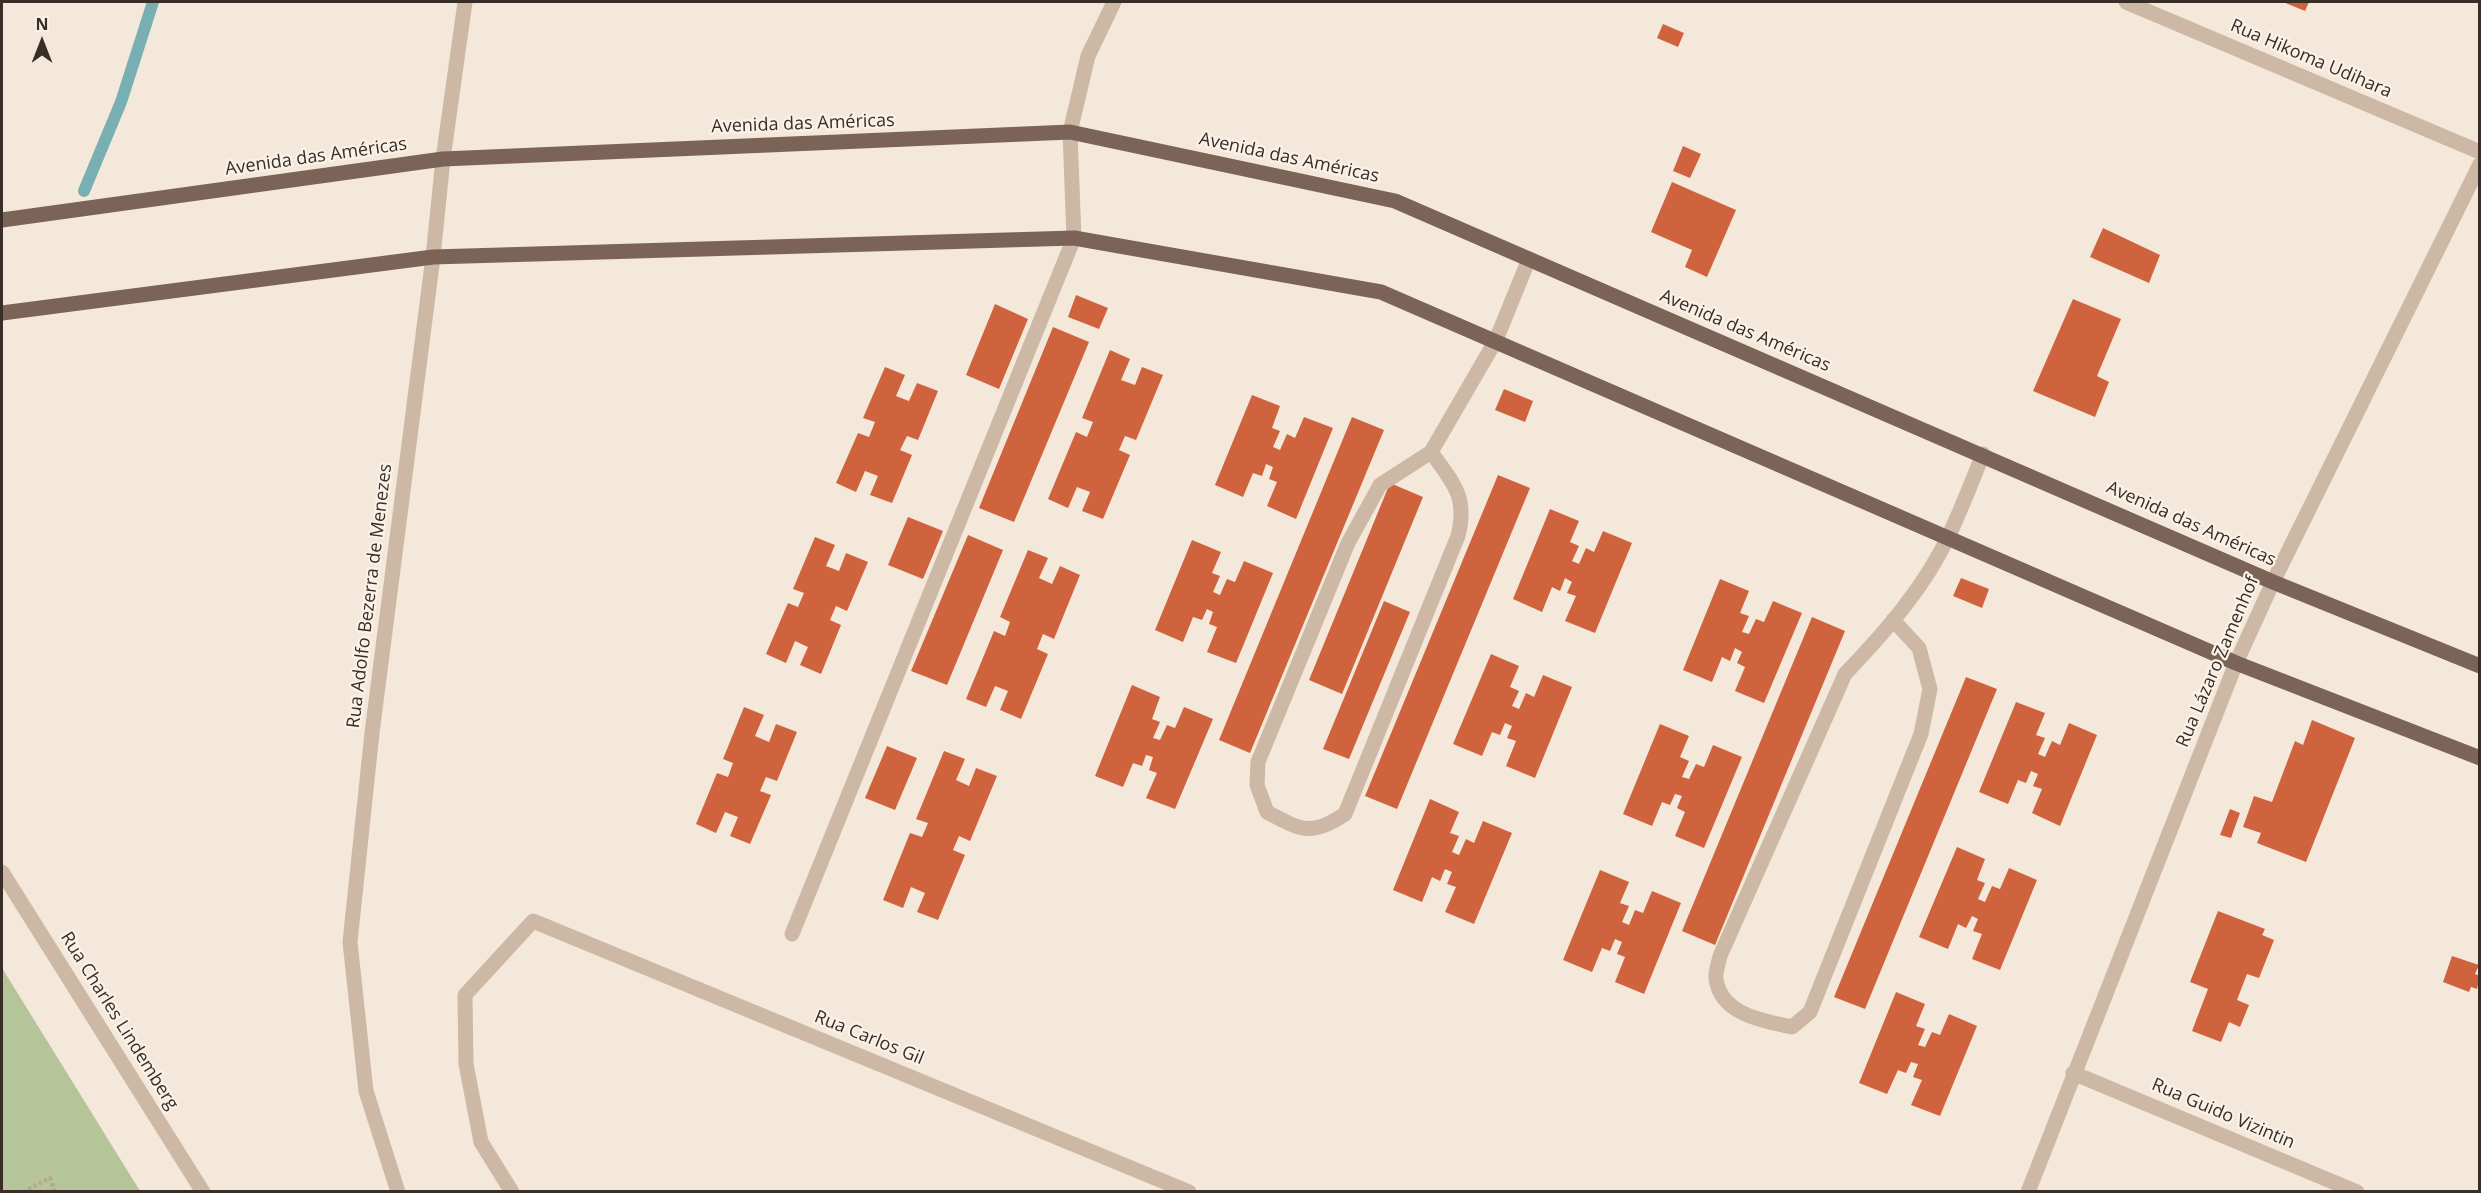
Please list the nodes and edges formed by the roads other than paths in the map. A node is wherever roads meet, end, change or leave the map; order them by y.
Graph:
1 (465, 2) edge
2 (1114, 2) edge
3 (2126, 2) edge
4 (1070, 132) junction
5 (2480, 152) edge
6 (443, 159) junction
7 (2480, 164) edge
8 (2, 220) edge
9 (1074, 238) junction
10 (433, 257) junction
11 (1529, 259) junction
12 (2, 313) edge
13 (1496, 340) junction
14 (1431, 452) junction
15 (1983, 454) junction
16 (1949, 536) junction
17 (2273, 582) junction
18 (1893, 620) junction
19 (2236, 663) junction
20 (2480, 666) edge
21 (2480, 758) edge
22 (2, 872) edge
23 (792, 934) dead end
24 (2073, 1073) junction
25 (203, 1191) edge
26 (398, 1191) edge
27 (512, 1191) edge
28 (1189, 1191) edge
29 (2028, 1191) edge
30 (2357, 1191) edge

1 - 6 street, Rua Adolfo Bezerra de Menezes
2 - 4 street
3 - 5 street, Rua Hikoma Udihara
4 - 6 main road, Avenida das Américas
4 - 9 street
4 - 11 main road, Avenida das Américas
6 - 8 main road, Avenida das Américas
6 - 10 street, Rua Adolfo Bezerra de Menezes
7 - 17 street, Rua Lázaro Zamenhof
9 - 10 main road
9 - 13 main road
9 - 23 street
10 - 12 main road
10 - 26 street, Rua Adolfo Bezerra de Menezes
11 - 13 street
11 - 15 main road, Avenida das Américas
13 - 14 street
13 - 16 main road
14 - 14 street
15 - 16 street
15 - 17 main road, Avenida das Américas
16 - 18 street
16 - 19 main road
17 - 19 street, Rua Lázaro Zamenhof
17 - 20 main road, Avenida das Américas
18 - 18 street
19 - 21 main road
19 - 24 street, Rua Lázaro Zamenhof
22 - 25 street, Rua Charles Lindemberg
24 - 29 street, Rua Lázaro Zamenhof
24 - 30 street, Rua Guido Vizintin
27 - 28 street, Rua Carlos Gil

